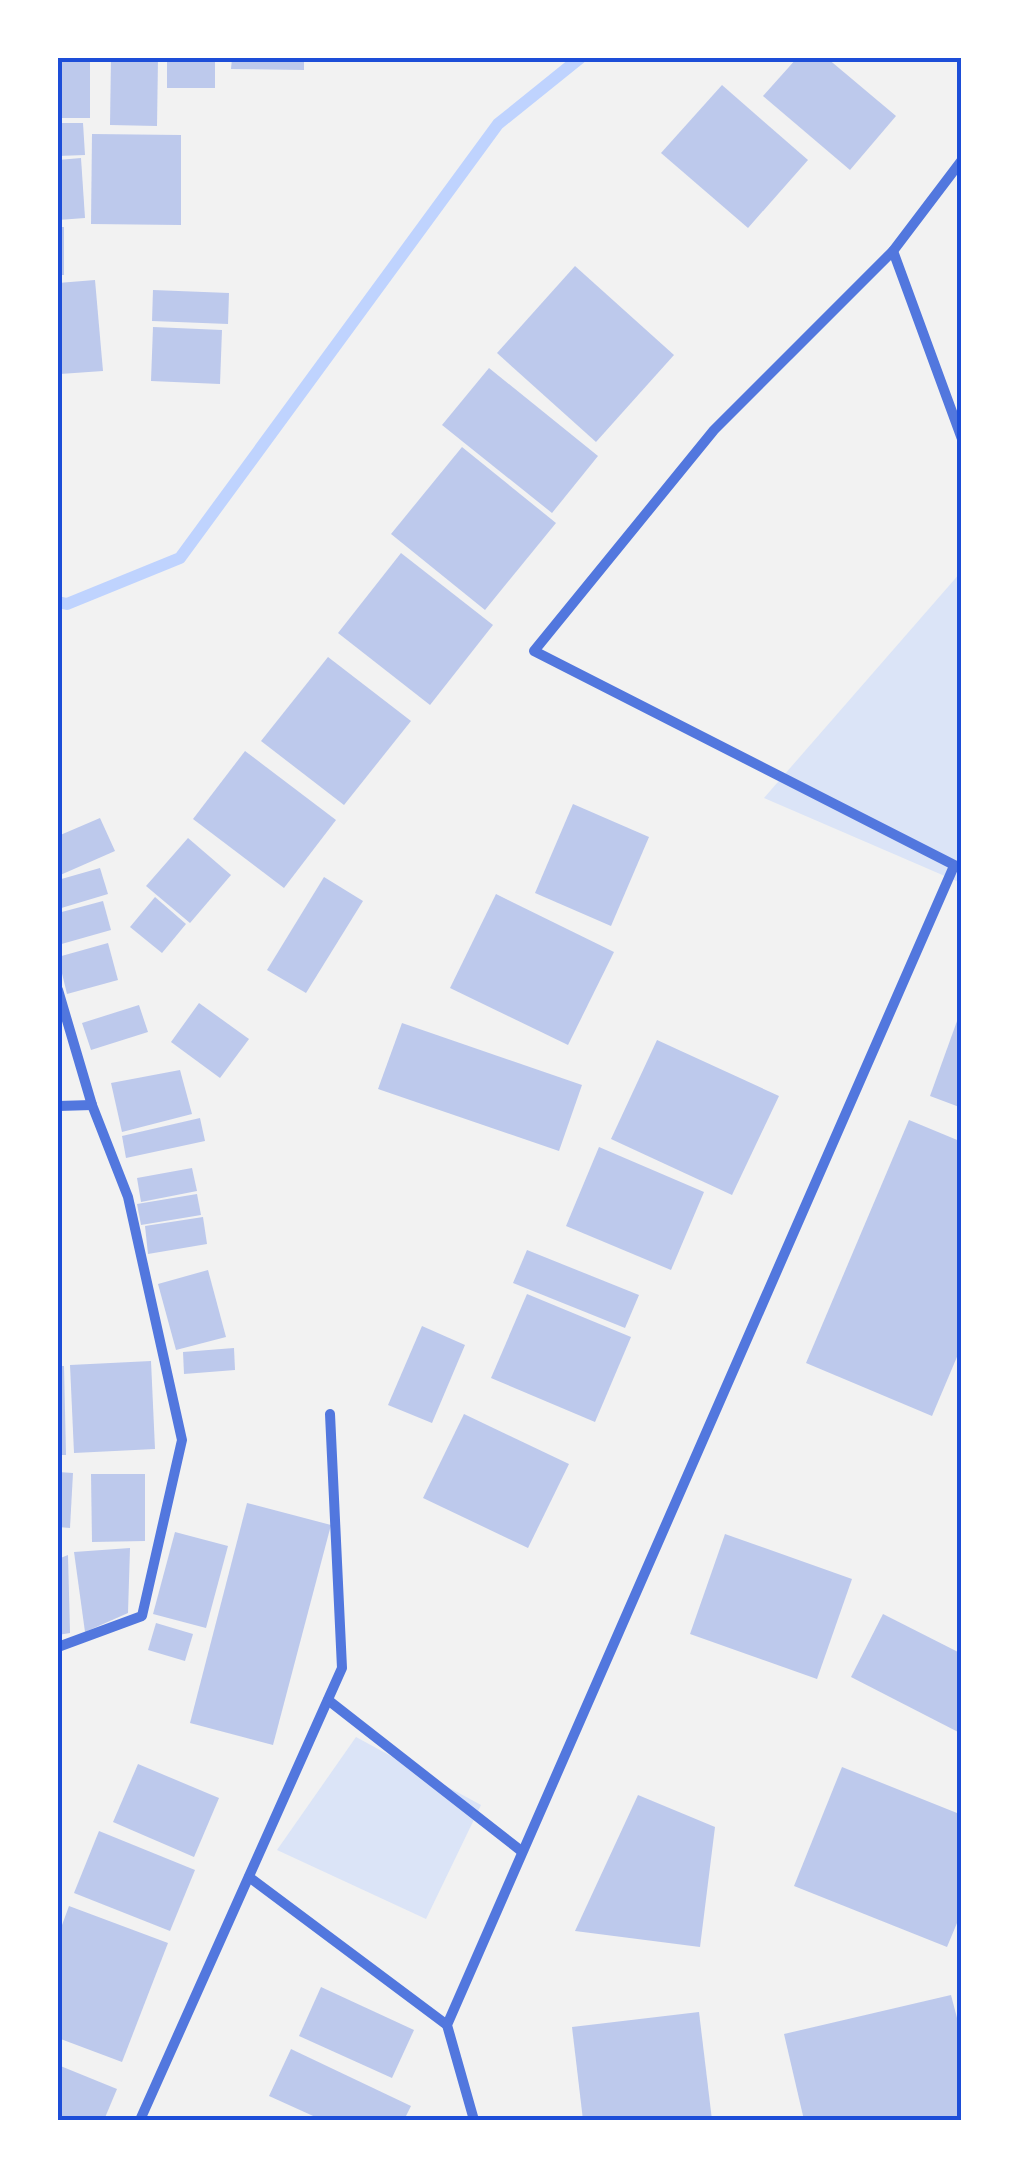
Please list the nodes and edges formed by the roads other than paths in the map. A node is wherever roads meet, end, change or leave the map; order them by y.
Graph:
1 (962, 160) edge
2 (893, 250) junction
3 (962, 438) edge
4 (958, 867) edge
5 (58, 990) edge
6 (92, 1104) junction
7 (58, 1106) edge
8 (330, 1414) dead end
9 (58, 1647) edge
10 (328, 1700) junction
11 (520, 1850) junction
12 (248, 1877) junction
13 (447, 2025) junction
14 (140, 2120) edge
15 (474, 2120) edge

1 - 2 street
2 - 3 street
2 - 4 street
4 - 11 street
5 - 6 street
6 - 7 street
6 - 9 street
8 - 10 street
10 - 11 street
10 - 12 street
11 - 13 street
12 - 13 street
12 - 14 street
13 - 15 street

